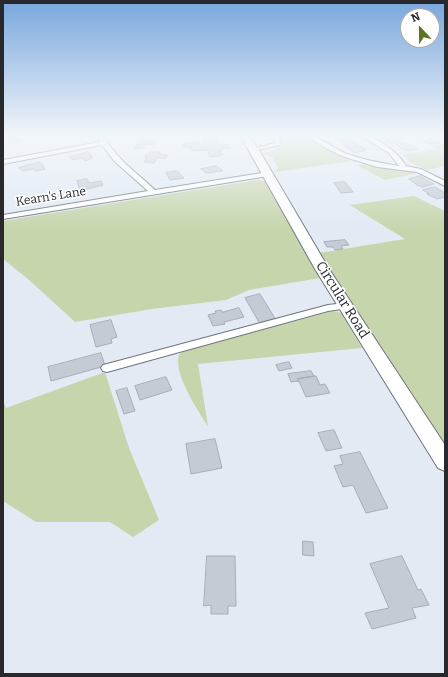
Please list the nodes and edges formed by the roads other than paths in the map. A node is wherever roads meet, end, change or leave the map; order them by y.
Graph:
1 (125, 167) edge
2 (264, 167) edge
3 (395, 167) edge
4 (403, 167) joint
5 (268, 174) junction
6 (445, 184) edge
7 (154, 193) junction
8 (3, 217) edge
9 (345, 306) junction
10 (107, 368) dead end
11 (445, 462) edge

1 - 7 street
2 - 5 street, Circular Road
3 - 4 street
4 - 6 street
5 - 7 street, Kearn's Lane
5 - 9 street, Circular Road
7 - 8 street, Kearn's Lane
9 - 10 street
9 - 11 street, Circular Road

